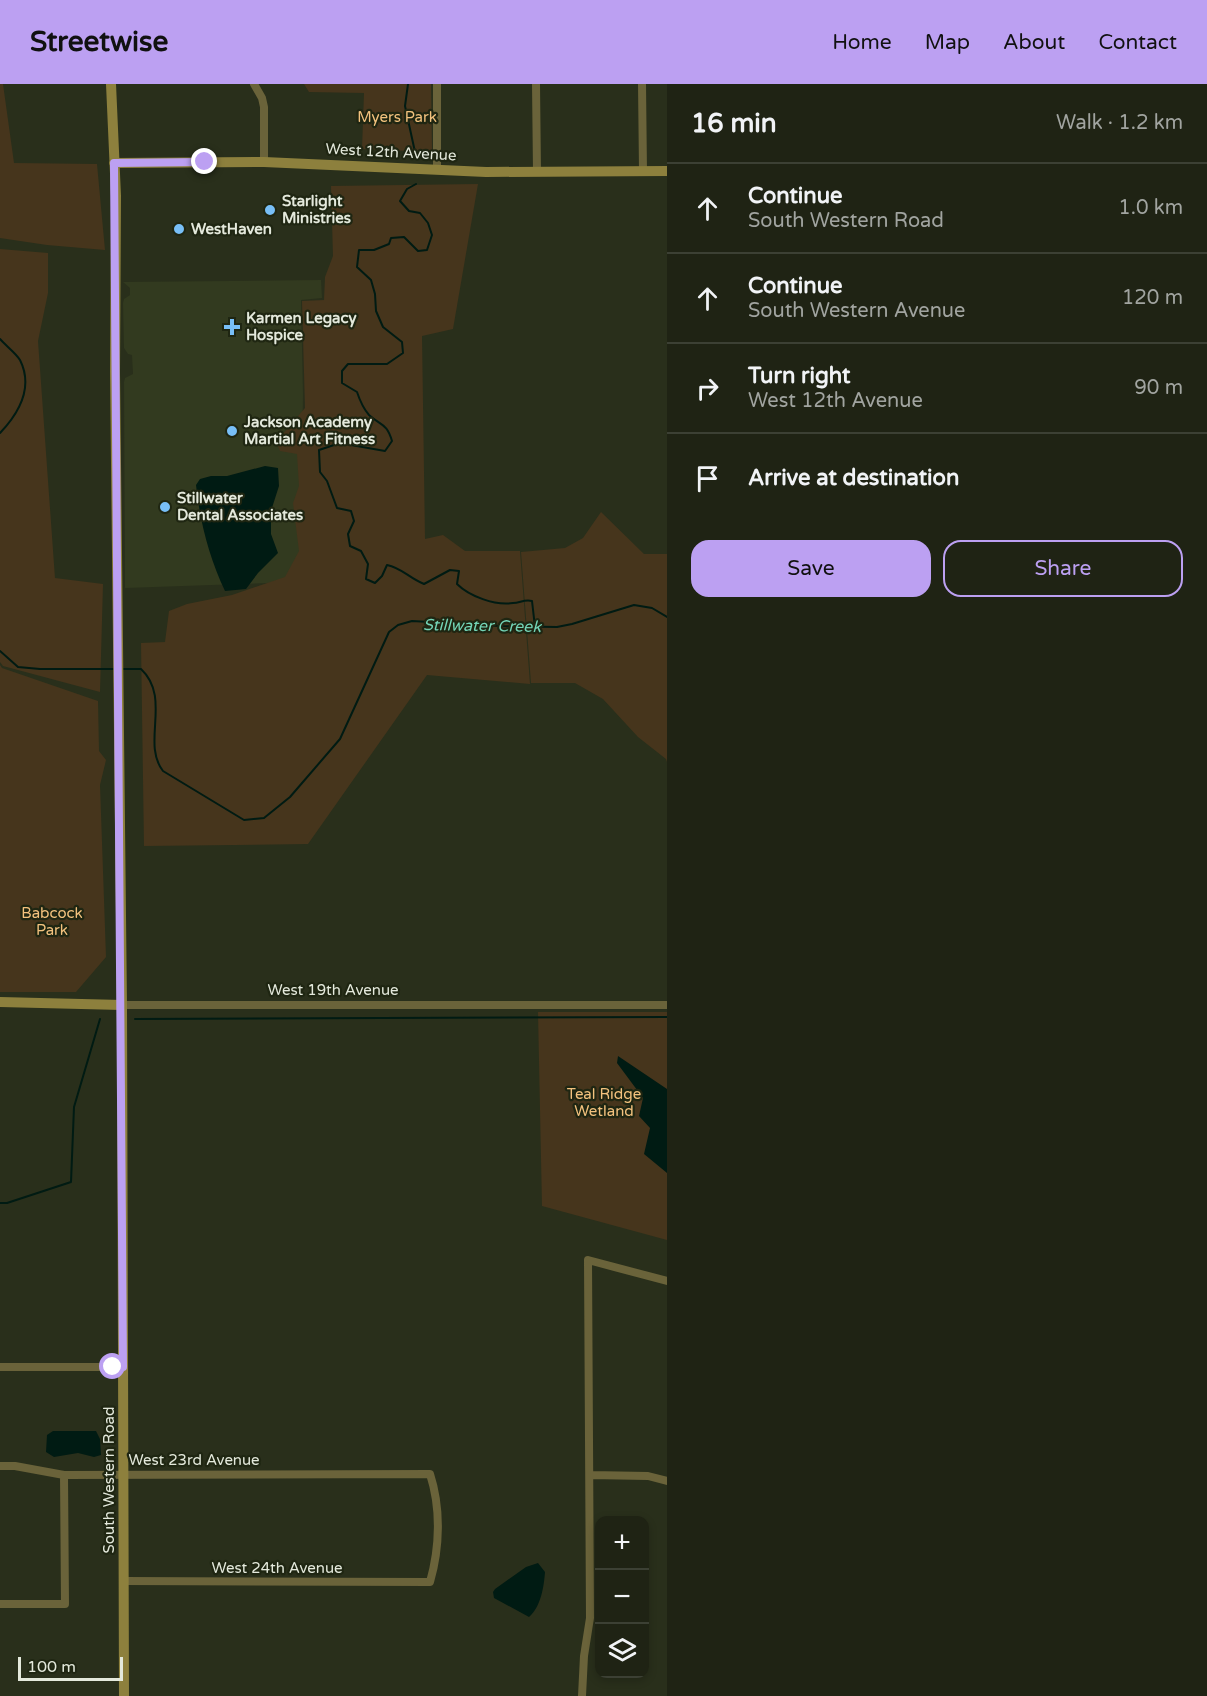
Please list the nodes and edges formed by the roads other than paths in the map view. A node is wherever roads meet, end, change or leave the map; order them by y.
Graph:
1 (111, 84) edge
2 (254, 84) edge
3 (436, 84) edge
4 (536, 84) edge
5 (642, 84) edge
6 (264, 162) junction
7 (114, 163) junction
8 (437, 170) junction
9 (643, 171) junction
10 (667, 171) edge
11 (537, 172) junction
12 (0, 1002) edge
13 (122, 1005) junction
14 (667, 1005) edge
15 (667, 1281) edge
16 (0, 1367) edge
17 (123, 1367) junction
18 (0, 1466) edge
19 (64, 1474) junction
20 (124, 1474) junction
21 (590, 1475) junction
22 (667, 1481) edge
23 (124, 1581) junction
24 (430, 1582) joint
25 (0, 1604) edge
26 (124, 1696) edge
27 (582, 1696) edge

1 - 7 main road
2 - 6 street
3 - 8 street
4 - 11 street
5 - 9 street
6 - 7 main road, West 12th Avenue
6 - 8 main road, West 12th Avenue
7 - 13 main road, South Western Road
8 - 11 main road, West 12th Avenue
9 - 10 main road, West 12th Avenue
9 - 11 main road, West 12th Avenue
12 - 13 main road, West 19th Avenue
13 - 14 street, West 19th Avenue
13 - 17 main road, South Western Road
15 - 21 street
16 - 17 street
17 - 20 main road, South Western Road
18 - 19 street, West 23rd Avenue
19 - 20 street, West 23rd Avenue
19 - 25 street
20 - 23 main road, South Western Road
20 - 24 street, West 23rd Avenue
21 - 22 street
21 - 27 street
23 - 24 street, West 24th Avenue
23 - 26 main road, South Western Road

